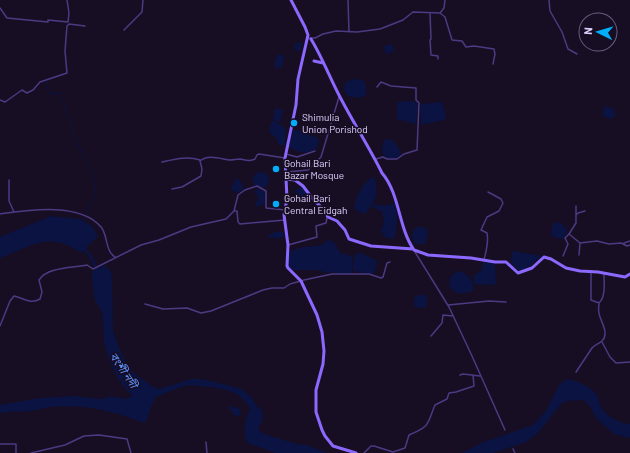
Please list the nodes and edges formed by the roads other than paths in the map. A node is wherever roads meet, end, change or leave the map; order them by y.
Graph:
1 (67, 0) edge
2 (143, 0) edge
3 (291, 0) edge
4 (348, 0) edge
5 (445, 0) edge
6 (549, 0) edge
7 (0, 8) edge
8 (430, 13) junction
9 (440, 13) junction
10 (68, 23) junction
11 (85, 26) dead end
12 (124, 30) dead end
13 (349, 32) junction
14 (309, 38) junction
15 (577, 54) dead end
16 (438, 59) dead end
17 (314, 61) dead end
18 (324, 63) junction
19 (493, 64) dead end
20 (378, 87) dead end
21 (339, 96) junction
22 (0, 100) edge
23 (315, 151) dead end
24 (286, 154) junction
25 (285, 158) junction
26 (375, 159) junction
27 (200, 160) junction
28 (162, 162) dead end
29 (285, 172) junction
30 (286, 179) junction
31 (9, 180) dead end
32 (172, 189) dead end
33 (488, 192) dead end
34 (576, 206) dead end
35 (285, 210) junction
36 (234, 211) junction
37 (585, 211) dead end
38 (14, 212) junction
39 (0, 214) edge
40 (576, 215) junction
41 (328, 217) junction
42 (284, 220) junction
43 (569, 234) junction
44 (630, 241) edge
45 (580, 243) junction
46 (624, 243) junction
47 (288, 245) junction
48 (630, 245) edge
49 (414, 249) junction
50 (580, 255) dead end
51 (562, 256) dead end
52 (115, 257) junction
53 (484, 260) junction
54 (390, 262) dead end
55 (591, 272) junction
56 (604, 273) junction
57 (630, 274) edge
58 (301, 281) junction
59 (506, 302) dead end
60 (599, 303) junction
61 (145, 304) dead end
62 (448, 305) junction
63 (453, 316) junction
64 (0, 326) edge
65 (431, 336) dead end
66 (602, 342) junction
67 (630, 362) edge
68 (576, 372) dead end
69 (460, 375) dead end
70 (473, 375) junction
71 (480, 376) junction
72 (505, 430) dead end
73 (206, 442) dead end
74 (0, 444) edge
75 (513, 449) dead end
76 (16, 453) edge
77 (31, 453) edge
78 (131, 453) edge
79 (207, 453) edge
80 (356, 453) edge
81 (364, 453) edge
82 (515, 453) edge

1 - 10 street
2 - 12 street
3 - 14 street
4 - 13 street
5 - 9 street
6 - 15 street
7 - 10 street
8 - 9 street
8 - 13 street
8 - 16 street
9 - 19 street
10 - 11 street
10 - 22 street
13 - 14 street
14 - 18 street
14 - 24 street
17 - 18 street
18 - 21 street
20 - 26 street
21 - 26 street
21 - 29 street
23 - 24 street
24 - 25 street
25 - 27 street
25 - 29 street
26 - 49 street
27 - 28 street
27 - 32 street
29 - 30 street
30 - 35 street
30 - 41 street
31 - 38 street
33 - 53 street
34 - 40 street
35 - 36 street
35 - 42 street
36 - 42 street
36 - 52 street
37 - 40 street
38 - 39 street
38 - 52 street
40 - 43 street
41 - 47 street
41 - 49 street
42 - 47 street
43 - 45 street
43 - 51 street
44 - 46 street
45 - 46 street
45 - 50 street
46 - 48 street
47 - 58 street
49 - 53 street
49 - 62 street
52 - 64 street
53 - 55 street
54 - 58 street
55 - 56 street
55 - 60 street
56 - 57 street
56 - 60 street
58 - 61 street
58 - 80 street
59 - 62 street
60 - 66 street
62 - 63 street
63 - 65 street
63 - 71 street
66 - 67 street
66 - 68 street
69 - 70 street
70 - 71 street
70 - 81 street
71 - 72 street
73 - 79 street
74 - 76 street
75 - 82 street
77 - 78 street

